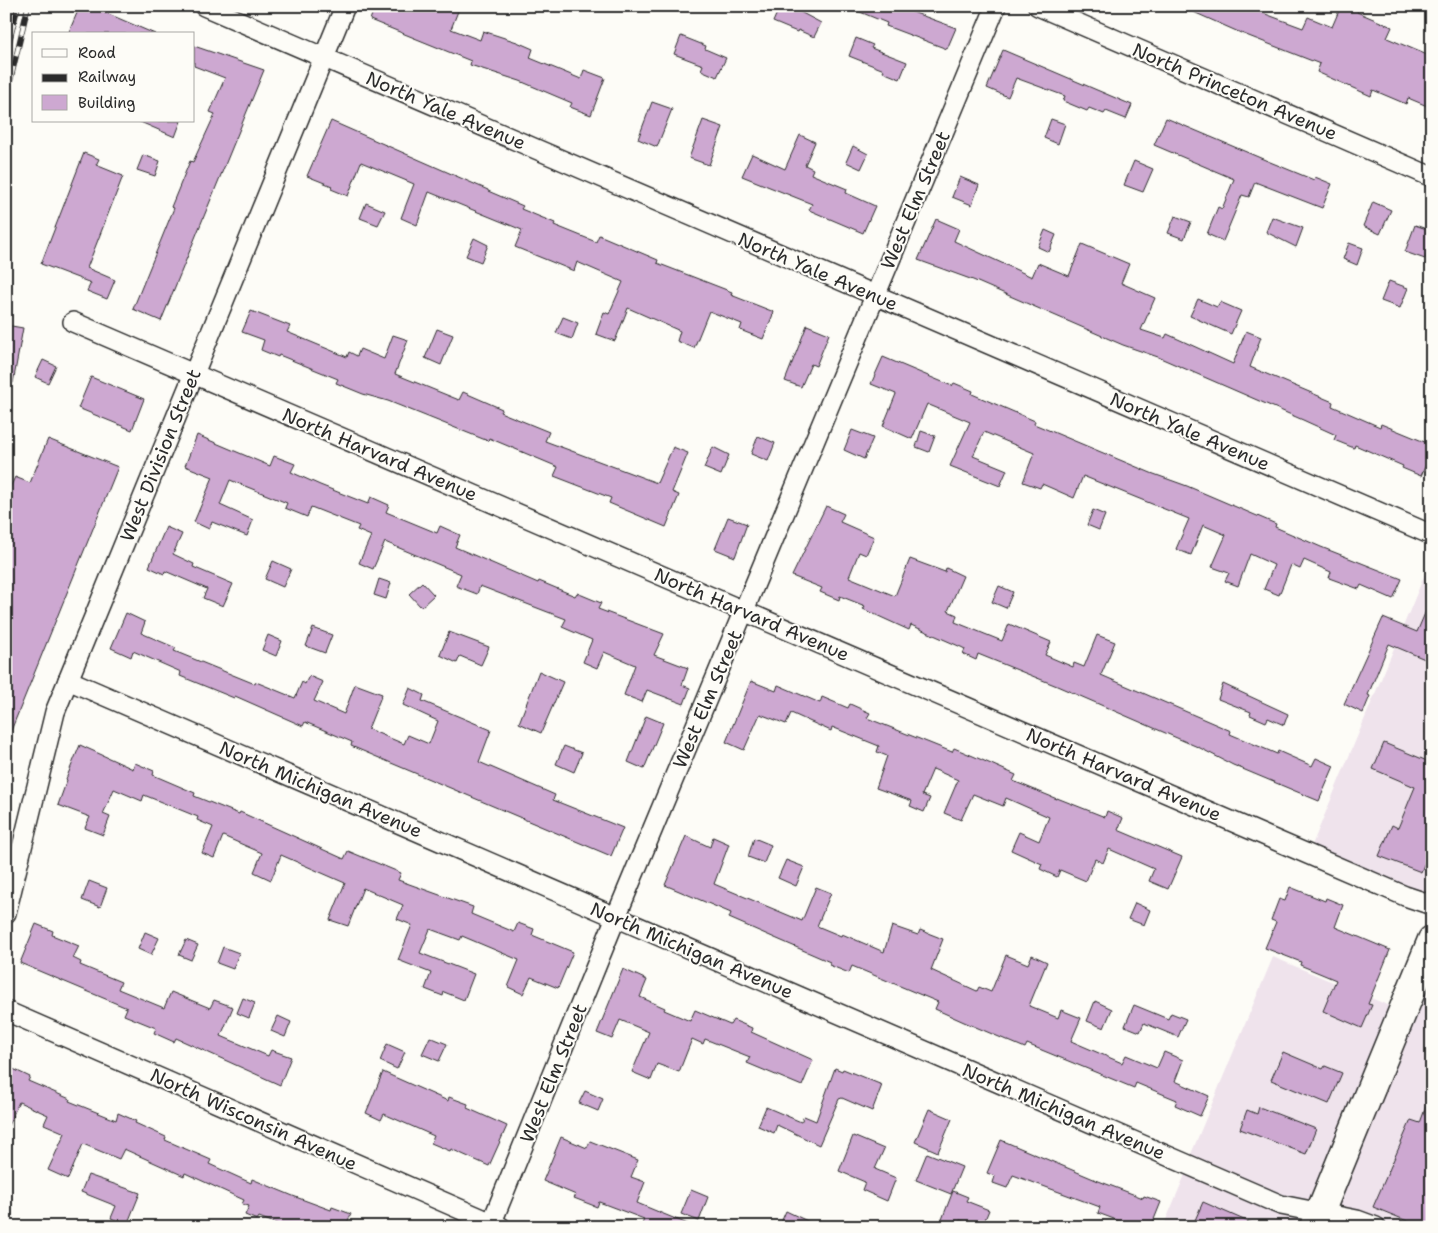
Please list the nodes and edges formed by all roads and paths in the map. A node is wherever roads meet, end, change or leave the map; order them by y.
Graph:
1 (204, 6) edge
2 (345, 6) edge
3 (996, 6) edge
4 (1038, 6) edge
5 (324, 58) junction
6 (1432, 176) edge
7 (875, 295) junction
8 (73, 322) dead end
9 (193, 374) junction
10 (1432, 535) edge
11 (744, 611) junction
12 (68, 680) junction
13 (1432, 905) edge
14 (6, 913) edge
15 (616, 917) junction
16 (1432, 940) edge
17 (6, 1011) edge
18 (1317, 1220) edge
19 (495, 1225) edge
20 (1376, 1227) edge

1 - 5 street, North Yale Avenue
2 - 5 street, West Division Street
3 - 7 street, West Elm Street
4 - 6 street, North Princeton Avenue
5 - 7 street, North Yale Avenue
5 - 9 street, West Division Street
7 - 10 street, North Yale Avenue
7 - 11 street, West Elm Street
8 - 9 street, North Harvard Avenue
9 - 11 street, North Harvard Avenue
9 - 12 street, West Division Street
11 - 13 street, North Harvard Avenue
11 - 15 street, West Elm Street
12 - 14 street, West Division Street
12 - 15 street, North Michigan Avenue
15 - 18 street, North Michigan Avenue
15 - 19 street, West Elm Street
16 - 18 main road
17 - 19 street, North Wisconsin Avenue
18 - 20 street, North Michigan Avenue

